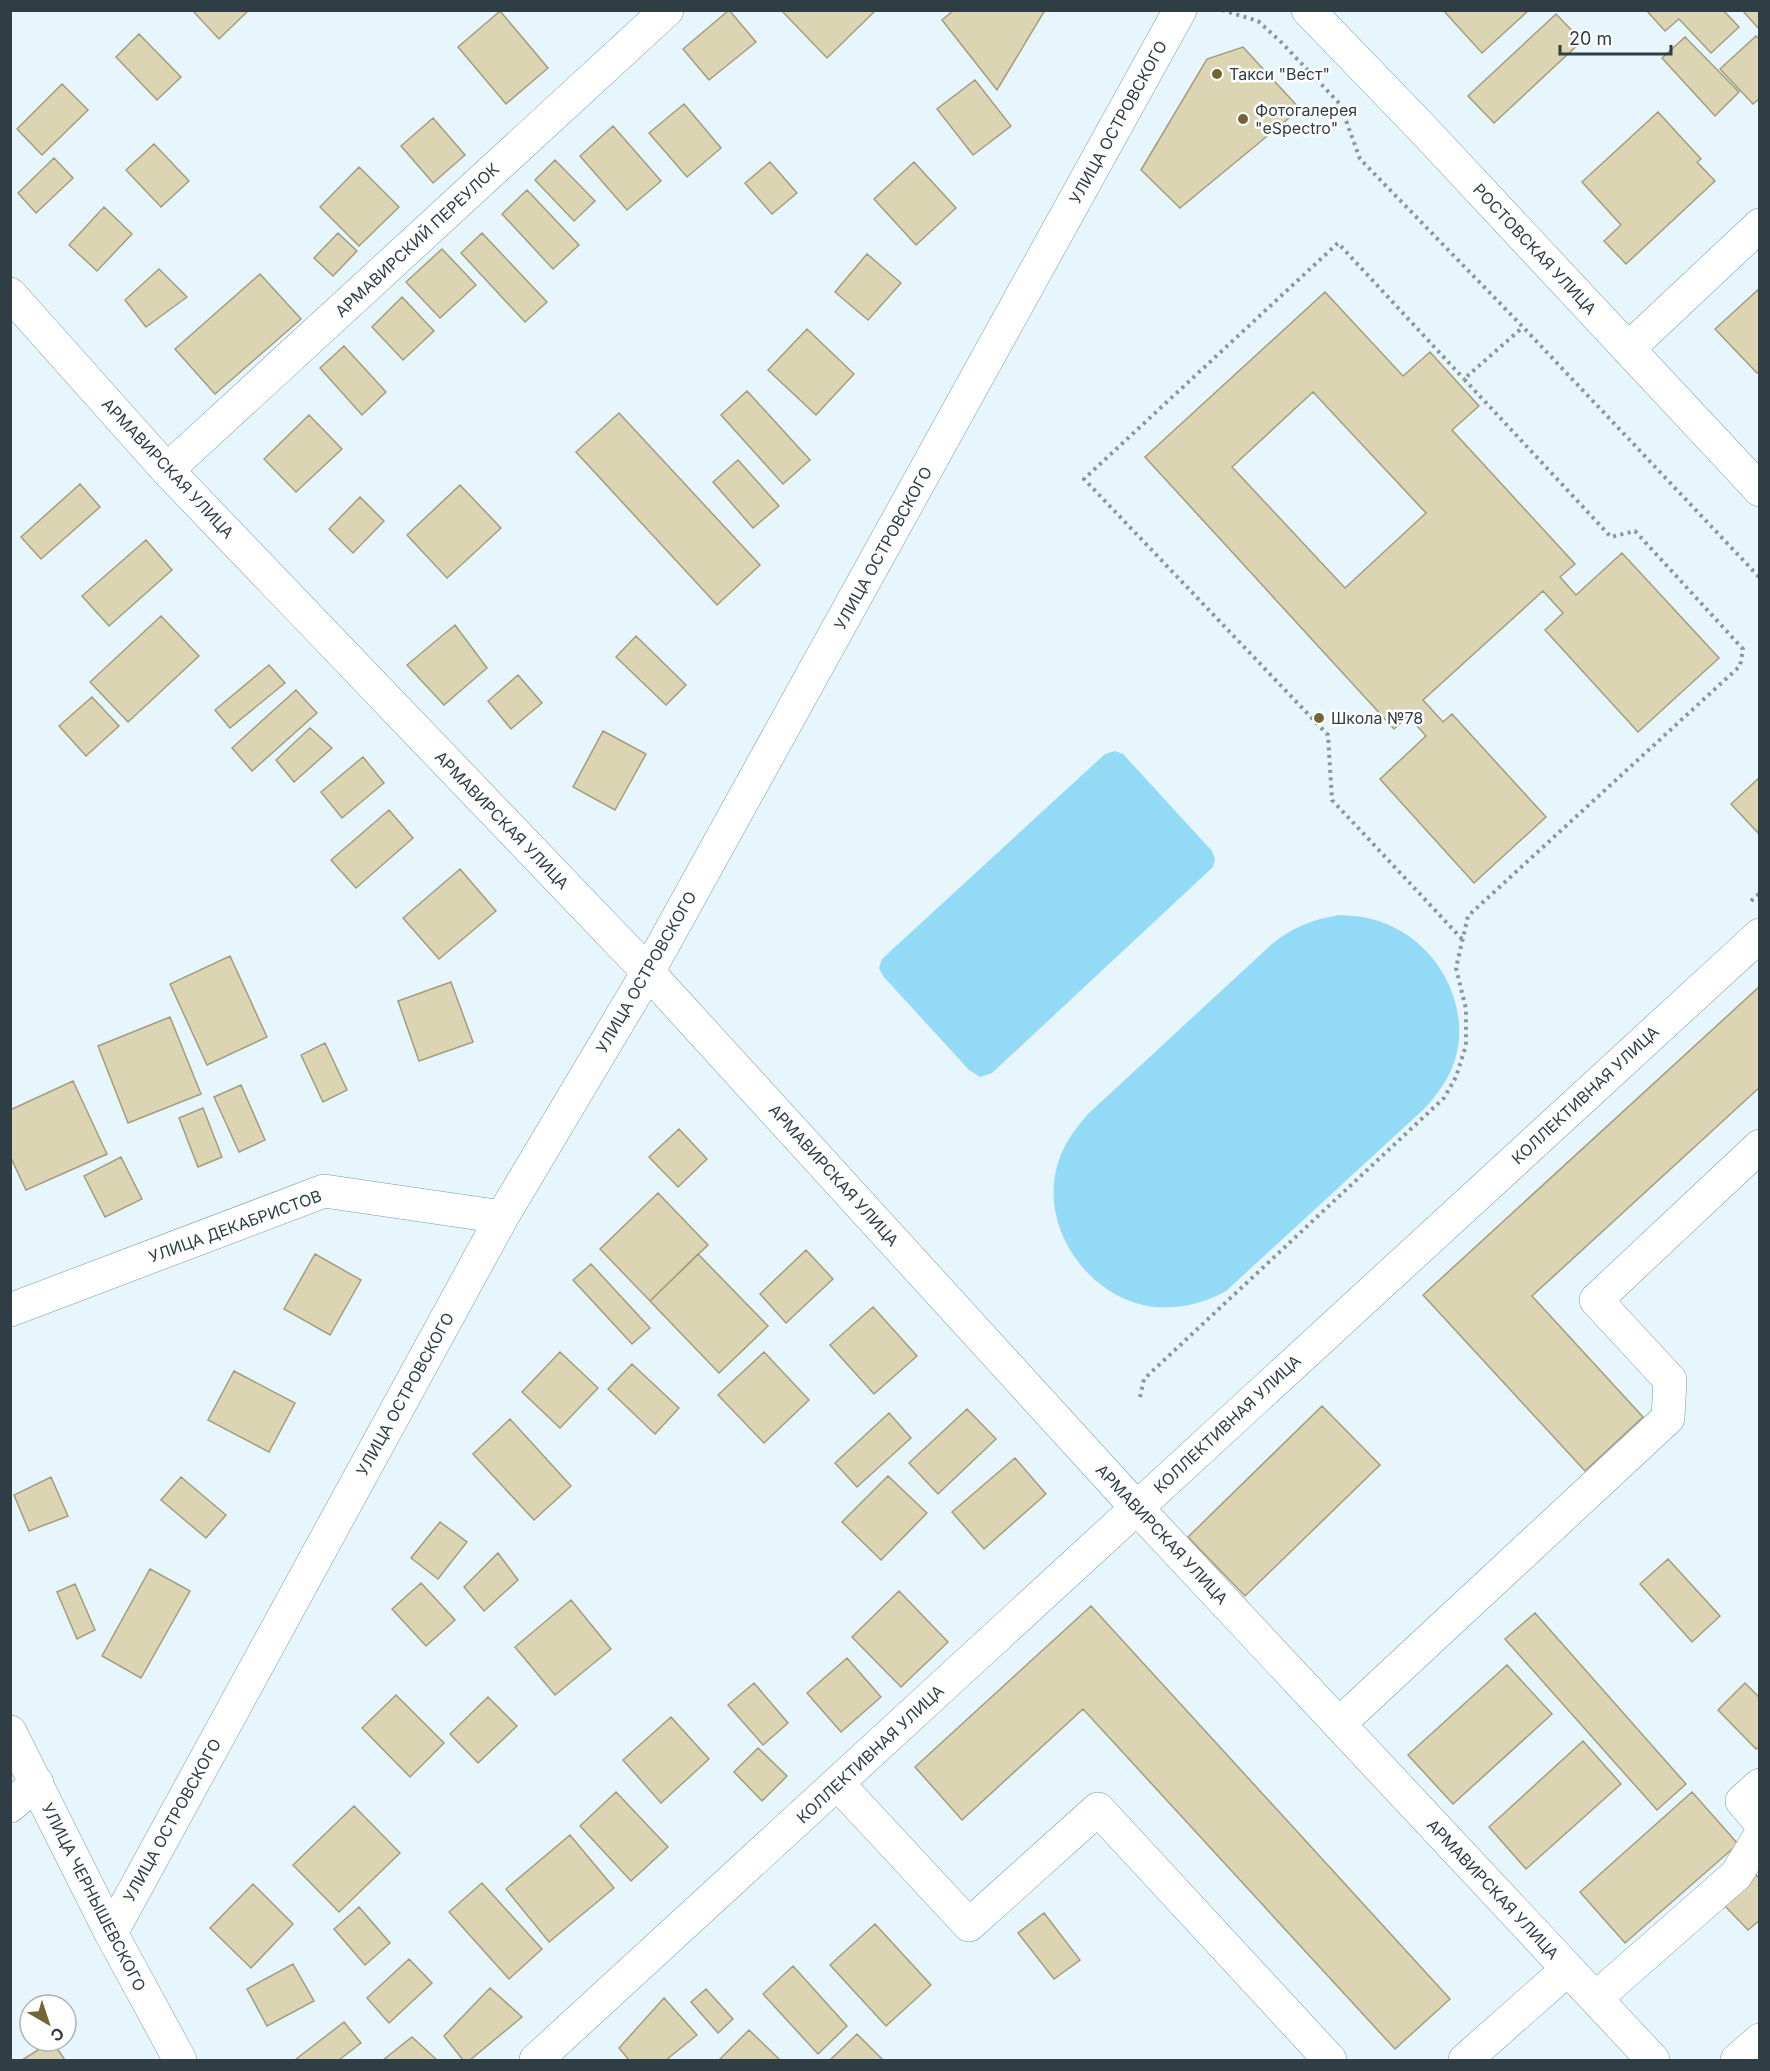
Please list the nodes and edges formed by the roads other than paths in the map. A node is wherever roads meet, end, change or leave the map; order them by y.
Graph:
1 (667, 10) edge
2 (1180, 10) edge
3 (1308, 10) edge
4 (1760, 225) edge
5 (10, 294) edge
6 (1628, 349) junction
7 (167, 470) junction
8 (1760, 490) edge
9 (1760, 935) edge
10 (648, 972) junction
11 (1760, 1146) edge
12 (502, 1217) junction
13 (10, 1310) edge
14 (1136, 1507) junction
15 (1339, 1724) junction
16 (10, 1732) edge
17 (37, 1783) junction
18 (838, 1784) junction
19 (1760, 1785) edge
20 (10, 1806) edge
21 (1760, 1822) edge
22 (1760, 1836) edge
23 (111, 1933) junction
24 (1568, 1969) junction
25 (1596, 1998) junction
26 (1760, 2040) edge
27 (180, 2061) edge
28 (536, 2061) edge
29 (1330, 2061) edge
30 (1465, 2061) edge
31 (1653, 2061) edge
32 (1737, 2061) edge

1 - 7 street, АРМАВИРСКИЙ ПЕРЕУЛОК
2 - 10 street, УЛИЦА ОСТРОВСКОГО
3 - 6 street, РОСТОВСКАЯ УЛИЦА
4 - 6 street
5 - 7 street, АРМАВИРСКАЯ УЛИЦА
6 - 8 street, РОСТОВСКАЯ УЛИЦА
7 - 10 street, АРМАВИРСКАЯ УЛИЦА
9 - 14 street, КОЛЛЕКТИВНАЯ УЛИЦА
10 - 12 street, УЛИЦА ОСТРОВСКОГО
10 - 14 street, АРМАВИРСКАЯ УЛИЦА
11 - 15 street
12 - 13 street, УЛИЦА ДЕКАБРИСТОВ
12 - 23 street, УЛИЦА ОСТРОВСКОГО
14 - 15 street, АРМАВИРСКАЯ УЛИЦА
14 - 18 street, КОЛЛЕКТИВНАЯ УЛИЦА
15 - 24 street, АРМАВИРСКАЯ УЛИЦА
16 - 17 street, УЛИЦА ЧЕРНЫШЕВСКОГО
17 - 20 street
17 - 23 street, УЛИЦА ЧЕРНЫШЕВСКОГО
18 - 28 street, КОЛЛЕКТИВНАЯ УЛИЦА
18 - 29 street
19 - 21 street
22 - 25 street
23 - 27 street, УЛИЦА ЧЕРНЫШЕВСКОГО
24 - 25 street, АРМАВИРСКАЯ УЛИЦА
24 - 30 street
25 - 31 street, АРМАВИРСКАЯ УЛИЦА
26 - 32 street

